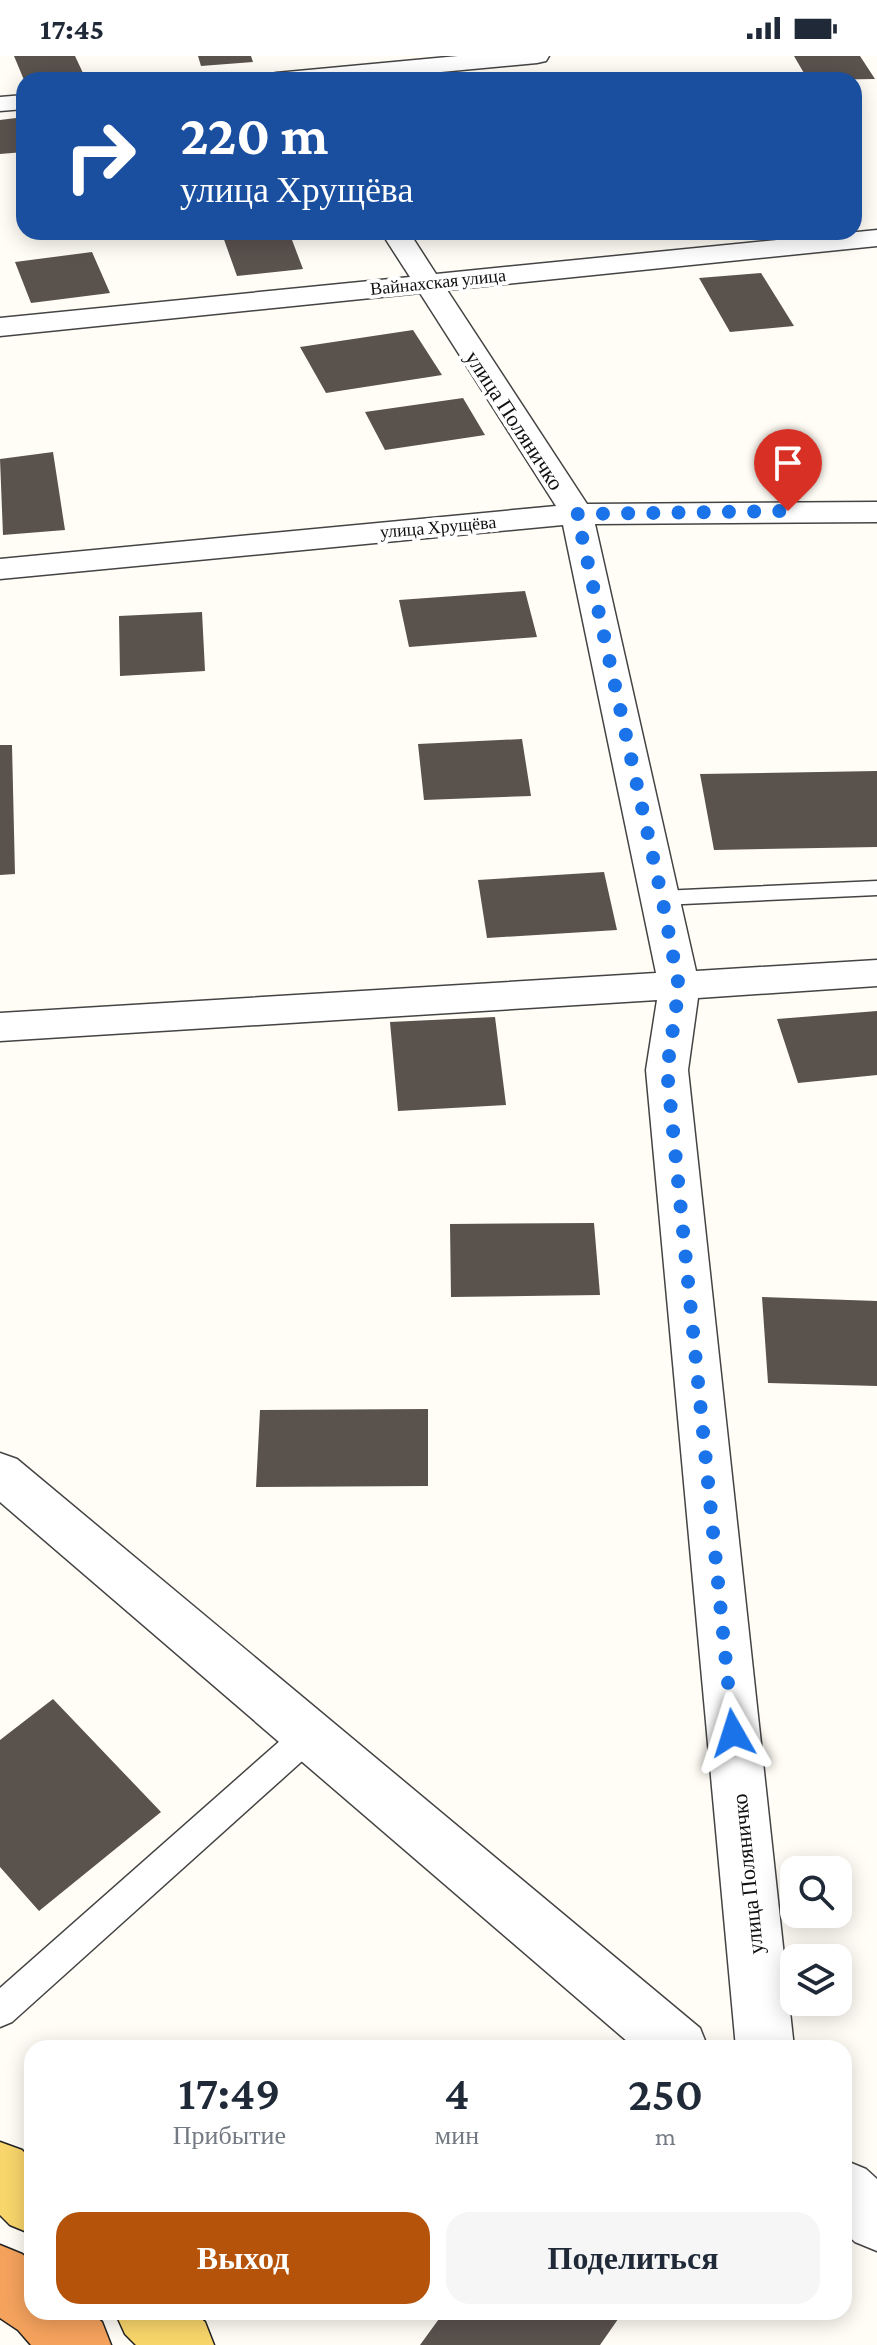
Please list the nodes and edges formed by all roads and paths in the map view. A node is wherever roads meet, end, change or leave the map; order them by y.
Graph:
1 (537, 56) edge
2 (374, 72) edge
3 (400, 240) edge
4 (857, 240) edge
5 (426, 283) junction
6 (0, 327) edge
7 (877, 512) edge
8 (577, 514) junction
9 (0, 569) edge
10 (877, 888) edge
11 (662, 898) junction
12 (877, 973) edge
13 (679, 987) junction
14 (0, 1027) edge
15 (0, 1473) edge
16 (309, 1735) junction
17 (0, 2010) edge
18 (670, 2040) edge
19 (764, 2040) edge
20 (0, 2172) edge
21 (24, 2195) edge
22 (852, 2198) edge
23 (877, 2220) edge
24 (0, 2276) edge
25 (24, 2297) edge
26 (51, 2320) edge
27 (155, 2320) edge
28 (79, 2345) edge
29 (182, 2345) edge

1 - 2 street
3 - 5 street, улица Поляничко
4 - 5 street, Вайнахская улица
5 - 6 street, Вайнахская улица
5 - 8 street, улица Поляничко
7 - 8 street, улица Хрущёва
8 - 9 street, улица Хрущёва
8 - 11 street, улица Поляничко
10 - 11 lane
11 - 13 street, улица Поляничко
12 - 13 street
13 - 14 street
13 - 19 street, улица Поляничко
15 - 16 street
16 - 17 lane
16 - 18 street
20 - 21 main road
22 - 23 street
24 - 25 highway
26 - 28 highway
27 - 29 main road

